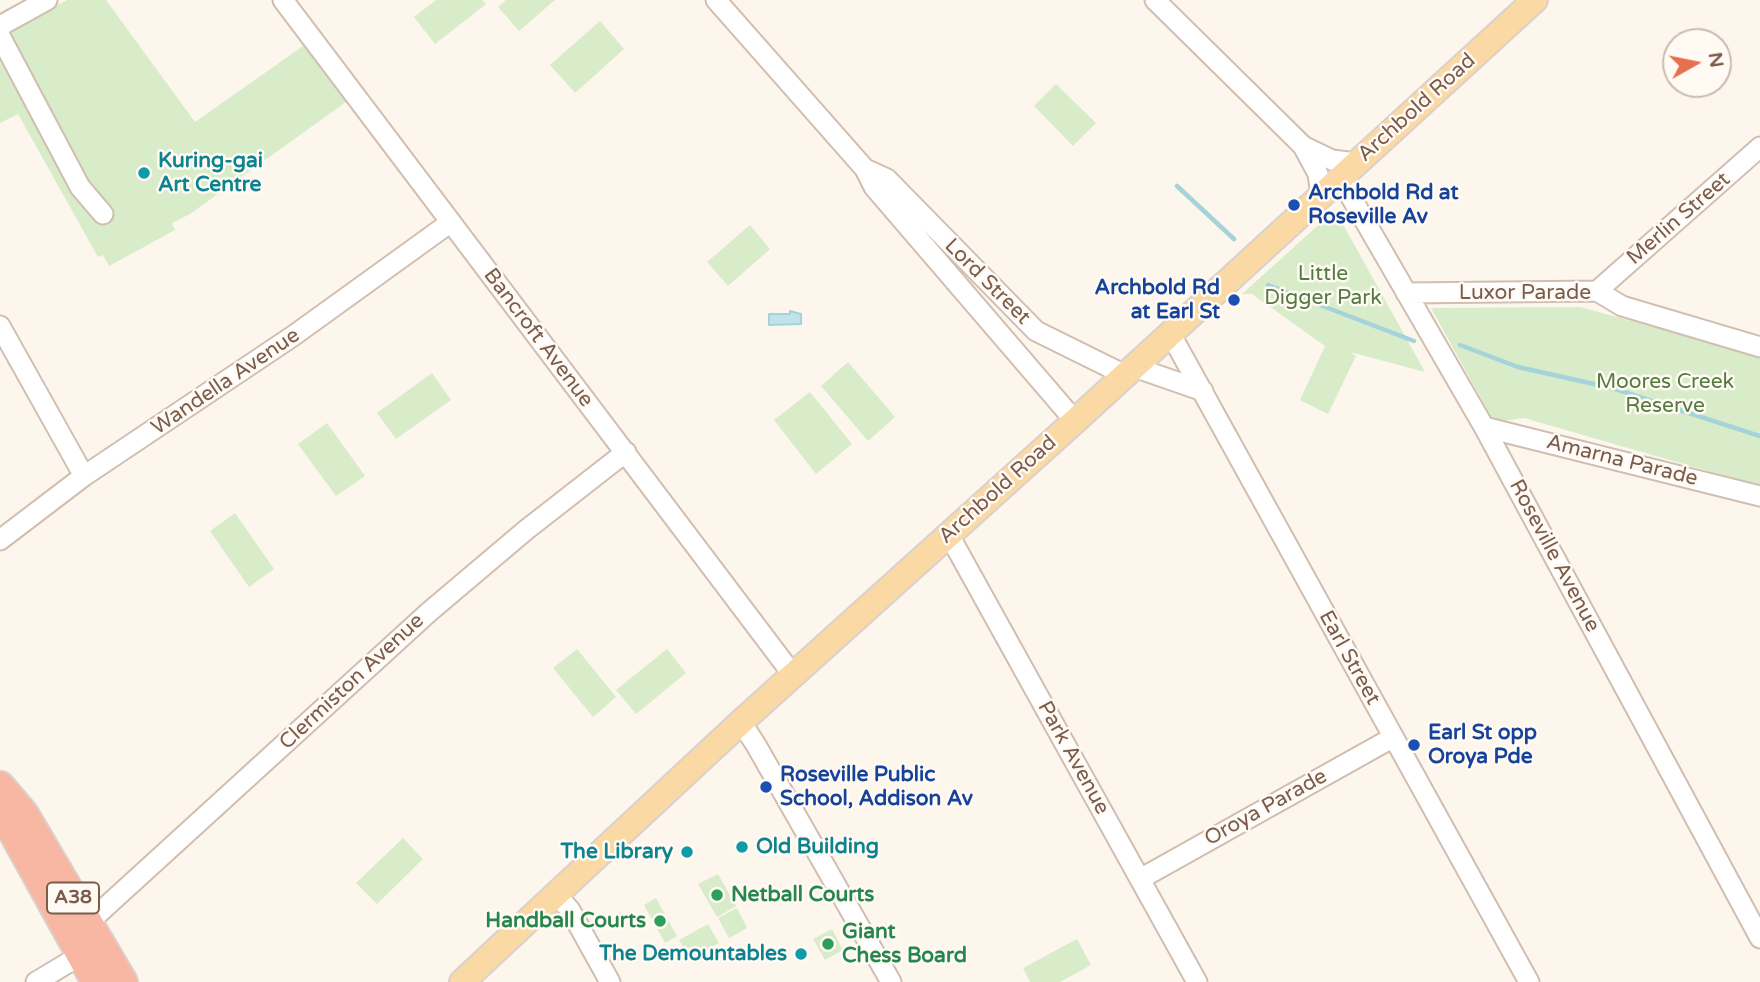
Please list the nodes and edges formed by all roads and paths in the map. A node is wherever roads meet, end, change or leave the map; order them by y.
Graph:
1 (47, 0) edge
2 (283, 0) edge
3 (716, 0) edge
4 (1155, 0) edge
5 (1535, 0) edge
6 (0, 26) edge
7 (0, 36) edge
8 (1303, 146) junction
9 (1760, 147) edge
10 (865, 169) junction
11 (1348, 171) junction
12 (1321, 196) junction
13 (103, 214) dead end
14 (451, 222) junction
15 (1597, 291) junction
16 (1406, 293) junction
17 (0, 326) edge
18 (1170, 333) junction
19 (1760, 347) edge
20 (1129, 371) junction
21 (1203, 391) junction
22 (1075, 421) junction
23 (1484, 427) junction
24 (626, 452) junction
25 (84, 476) junction
26 (1760, 496) edge
27 (949, 535) junction
28 (0, 540) edge
29 (793, 675) junction
30 (741, 722) junction
31 (1392, 738) junction
32 (0, 786) edge
33 (0, 799) edge
34 (1140, 879) junction
35 (556, 894) junction
36 (88, 923) junction
37 (1760, 938) edge
38 (81, 956) junction
39 (36, 982) edge
40 (96, 982) edge
41 (123, 982) edge
42 (462, 982) edge
43 (610, 982) edge
44 (891, 982) edge
45 (1197, 982) edge
46 (1529, 982) edge

1 - 6 street
2 - 14 street, Bancroft Avenue
3 - 10 street, Lord Street
4 - 8 street
5 - 11 main road, Archbold Road
7 - 13 street
8 - 11 street
8 - 12 street
9 - 15 street, Merlin Street
10 - 20 street, Lord Street
10 - 22 street, Lord Street
11 - 12 main road, Archbold Road
11 - 16 street, Roseville Avenue
12 - 18 main road, Archbold Road
14 - 24 street, Bancroft Avenue
14 - 25 street, Wandella Avenue
15 - 16 street, Luxor Parade
15 - 19 street, Luxor Parade
16 - 23 street, Roseville Avenue
17 - 25 street
18 - 20 main road, Archbold Road
18 - 21 street, Earl Street
20 - 21 street, Lord Street
20 - 22 main road, Archbold Road
21 - 31 street, Earl Street
22 - 27 main road, Archbold Road
23 - 26 street, Amarna Parade
23 - 37 street, Roseville Avenue
24 - 29 street, Bancroft Avenue
24 - 36 street, Clermiston Avenue
25 - 28 street, Wandella Avenue
27 - 29 main road, Archbold Road
27 - 34 street, Park Avenue
29 - 30 main road, Archbold Road
30 - 35 main road, Archbold Road
30 - 44 street
31 - 34 street, Oroya Parade
31 - 46 street, Earl Street
32 - 36 highway, A38
33 - 38 highway, A38
34 - 45 street, Park Avenue
35 - 42 main road, Archbold Road
35 - 43 street
36 - 41 highway, A38
38 - 39 street
38 - 40 highway, A38

